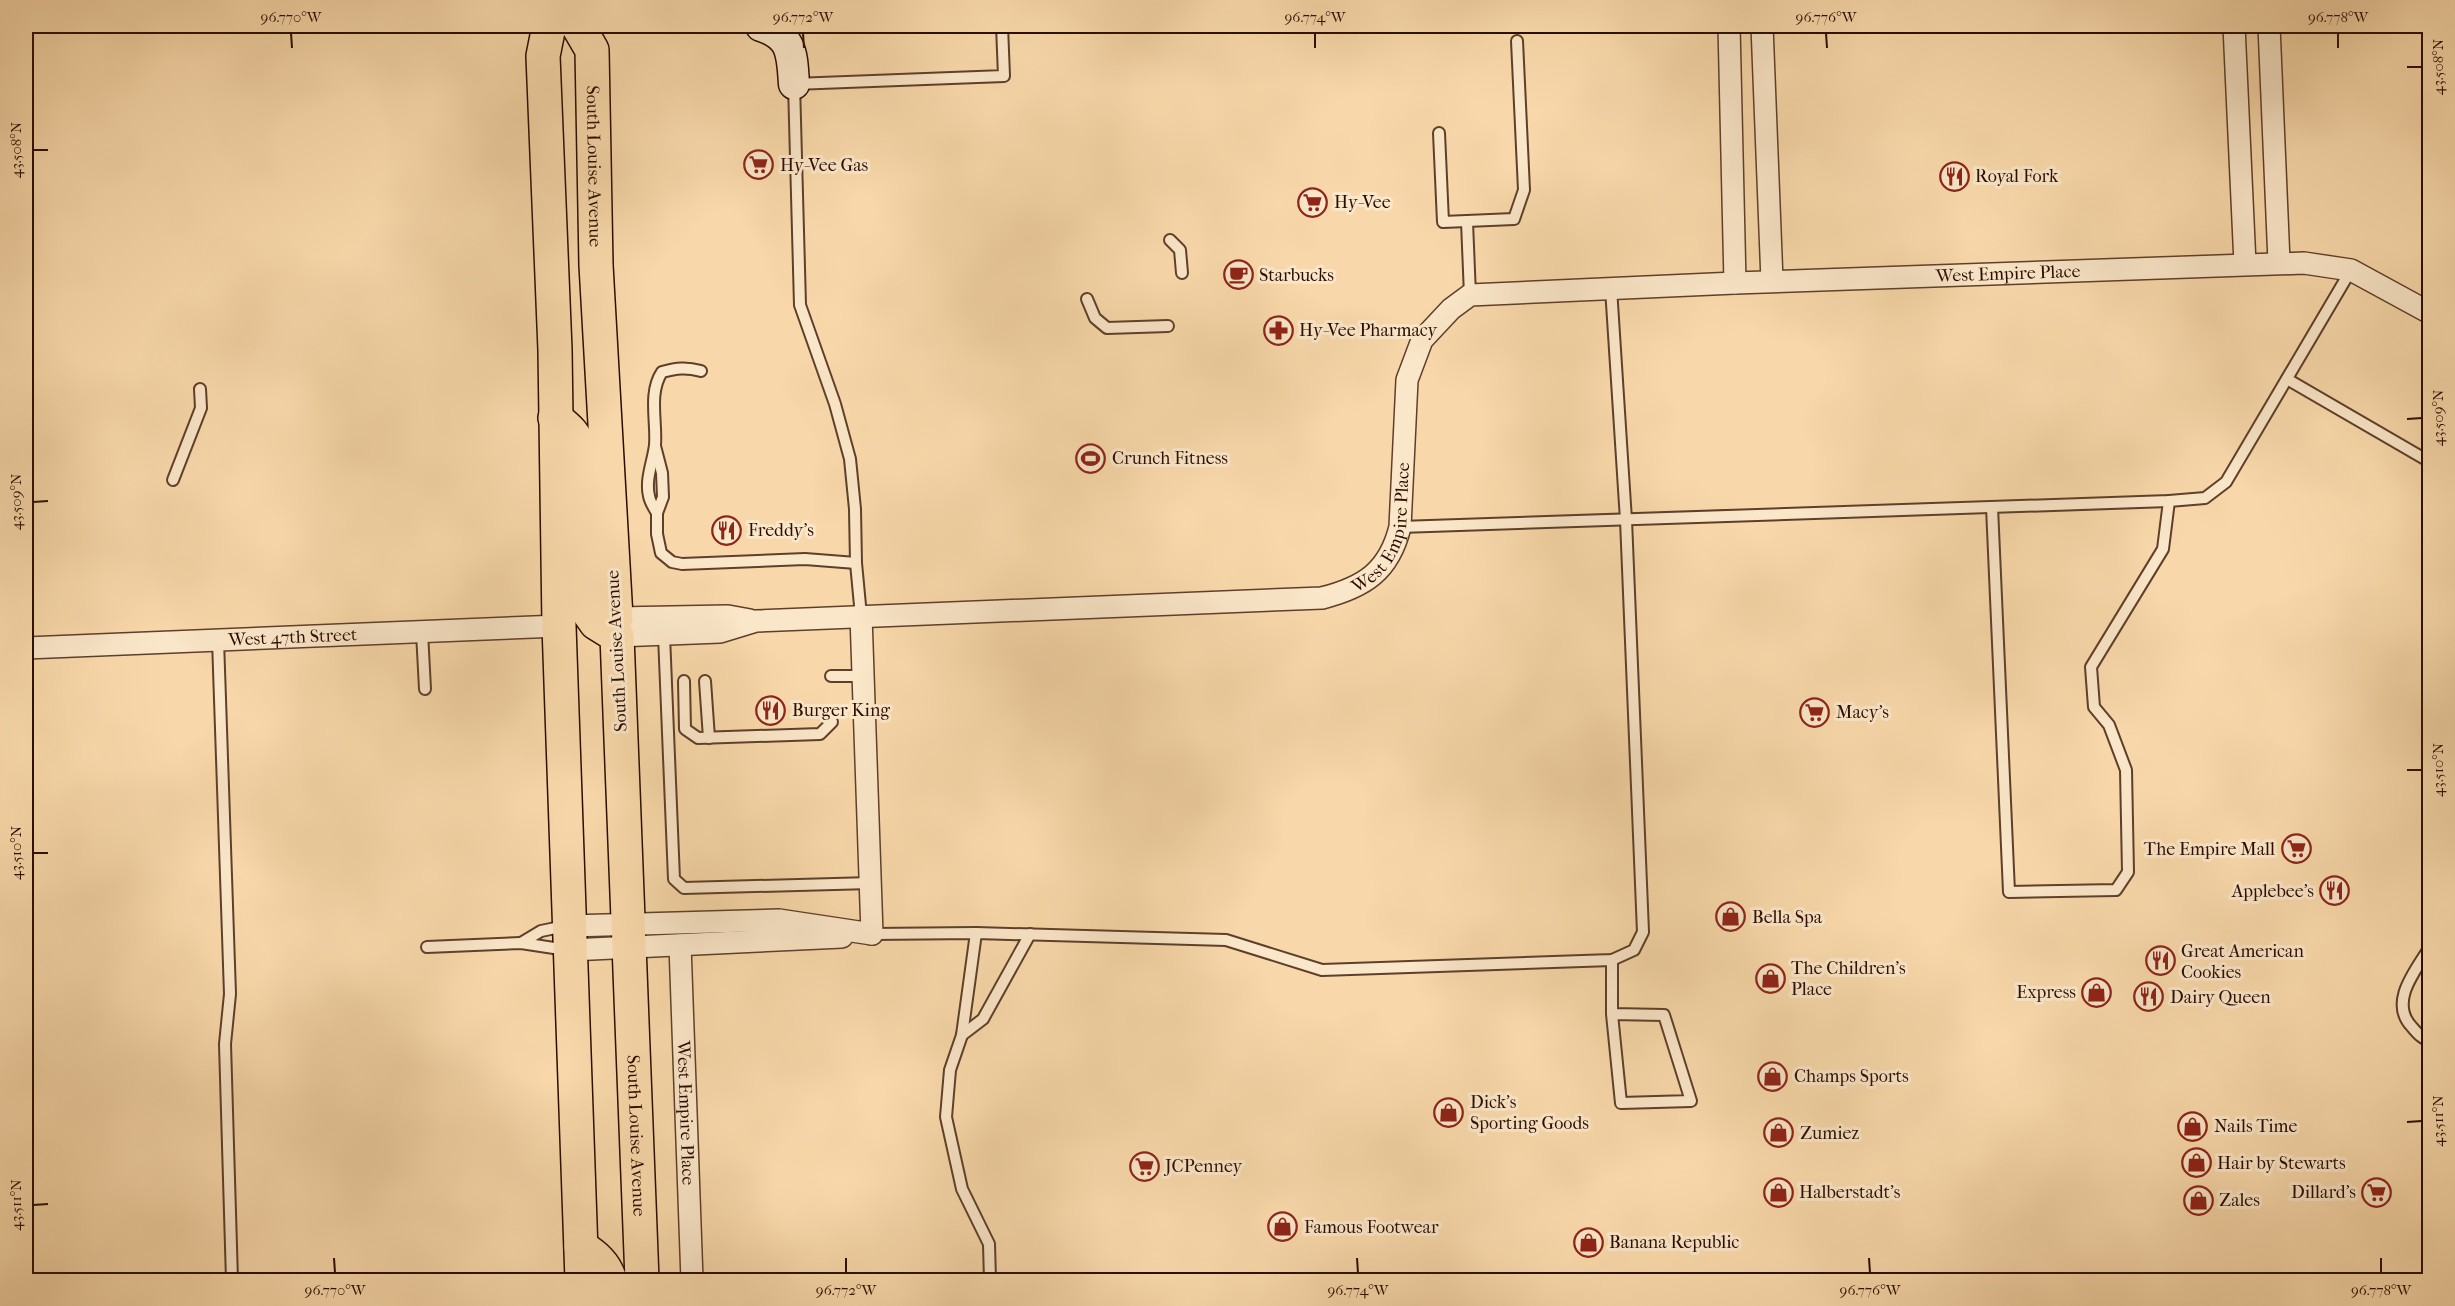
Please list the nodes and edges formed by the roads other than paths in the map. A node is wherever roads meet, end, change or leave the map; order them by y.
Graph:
1 (549, 26) edge
2 (578, 26) edge
3 (761, 26) edge
4 (1002, 26) edge
5 (1728, 26) edge
6 (1762, 26) edge
7 (2234, 26) edge
8 (2269, 26) edge
9 (1517, 42) dead end
10 (794, 84) junction
11 (1439, 133) dead end
12 (1467, 222) junction
13 (1170, 240) dead end
14 (2279, 262) junction
15 (2245, 264) junction
16 (2351, 270) junction
17 (1182, 273) dead end
18 (1772, 281) junction
19 (1736, 283) junction
20 (1611, 288) junction
21 (1470, 295) junction
22 (1087, 299) dead end
23 (2430, 313) edge
24 (1168, 326) dead end
25 (701, 371) dead end
26 (2287, 379) junction
27 (200, 389) dead end
28 (555, 418) junction
29 (2430, 462) edge
30 (173, 480) dead end
31 (2169, 501) junction
32 (1992, 507) junction
33 (1626, 520) junction
34 (1400, 527) junction
35 (856, 563) junction
36 (861, 616) junction
37 (756, 621) junction
38 (559, 626) junction
39 (616, 627) junction
40 (422, 632) junction
41 (664, 635) junction
42 (218, 640) junction
43 (26, 648) edge
44 (831, 676) dead end
45 (863, 676) junction
46 (684, 681) dead end
47 (705, 681) dead end
48 (425, 689) dead end
49 (832, 722) dead end
50 (709, 738) junction
51 (871, 883) junction
52 (976, 933) junction
53 (872, 934) junction
54 (1030, 934) junction
55 (628, 936) junction
56 (570, 938) junction
57 (521, 943) junction
58 (680, 945) junction
59 (427, 947) dead end
60 (2430, 947) edge
61 (1612, 960) junction
62 (1612, 1014) junction
63 (962, 1035) junction
64 (2430, 1041) edge
65 (581, 1247) junction
66 (232, 1281) edge
67 (582, 1281) edge
68 (610, 1281) edge
69 (642, 1281) edge
70 (692, 1281) edge
71 (990, 1281) edge

1 - 28 main road
2 - 39 main road, South Louise Avenue
3 - 10 main road
4 - 10 lane
5 - 19 street
6 - 18 street
7 - 15 street
8 - 14 street
9 - 12 lane
10 - 35 lane
11 - 12 lane
12 - 21 lane
13 - 17 lane
14 - 15 street, West Empire Place
14 - 16 street, West Empire Place
15 - 18 street, West Empire Place
16 - 23 street, West Empire Place
16 - 26 lane
18 - 19 street, West Empire Place
19 - 20 street, West Empire Place
20 - 21 street, West Empire Place
20 - 33 lane
21 - 34 street, West Empire Place
22 - 24 lane
25 - 35 lane
26 - 29 lane
26 - 31 lane
27 - 30 lane
28 - 38 main road
28 - 39 main road
31 - 32 lane
31 - 32 lane
32 - 33 lane
33 - 34 lane
33 - 61 lane
34 - 36 street, West Empire Place
35 - 36 lane
36 - 37 street, West Empire Place
36 - 45 street
37 - 39 street, West Empire Place
37 - 41 street, West Empire Place
38 - 40 street, West 47th Street
38 - 56 main road
39 - 41 street, West Empire Place
39 - 55 main road, South Louise Avenue
40 - 42 street, West 47th Street
40 - 48 lane
41 - 51 lane
42 - 43 street, West 47th Street
42 - 66 lane
44 - 45 lane
45 - 51 street
46 - 50 lane
47 - 50 lane
49 - 50 lane
51 - 53 street
52 - 53 lane
52 - 54 lane
52 - 63 lane
53 - 55 street
53 - 58 street
54 - 61 lane
54 - 63 lane
55 - 56 street
55 - 58 street
55 - 69 main road, South Louise Avenue
56 - 57 lane
56 - 57 lane
56 - 65 main road
57 - 59 lane
58 - 70 street, West Empire Place
60 - 64 lane
61 - 62 lane
62 - 62 lane
63 - 71 lane
65 - 67 main road
65 - 68 main road

